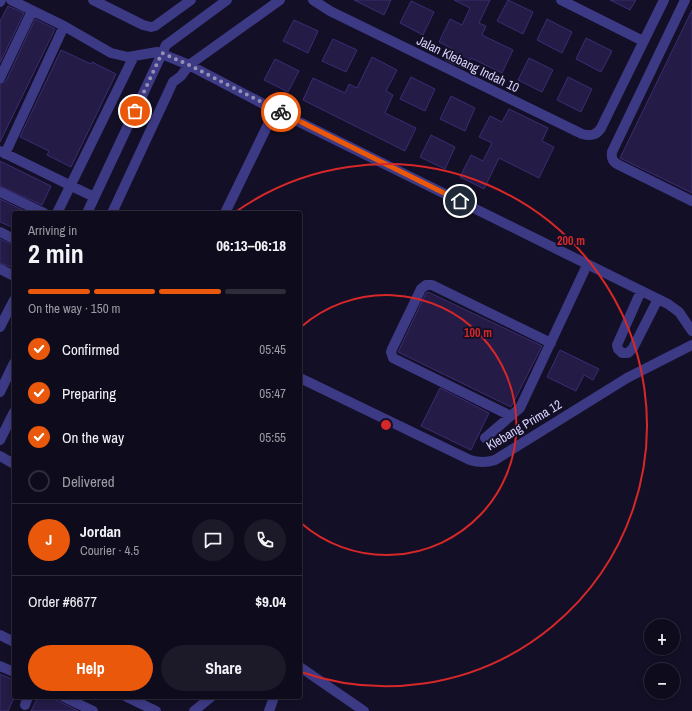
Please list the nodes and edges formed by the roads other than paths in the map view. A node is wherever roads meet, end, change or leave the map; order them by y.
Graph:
1 (11, 0) edge
2 (93, 0) edge
3 (191, 0) edge
4 (227, 0) edge
5 (280, 0) edge
6 (313, 0) edge
7 (561, 0) edge
8 (664, 0) edge
9 (685, 0) edge
10 (32, 10) junction
11 (64, 26) junction
12 (643, 40) junction
13 (162, 53) junction
14 (134, 56) junction
15 (189, 65) junction
16 (0, 78) edge
17 (275, 110) junction
18 (2, 153) edge
19 (70, 186) junction
20 (0, 192) edge
21 (94, 197) junction
22 (692, 201) edge
23 (40, 211) edge
24 (58, 211) edge
25 (88, 211) edge
26 (113, 211) edge
27 (226, 211) edge
28 (0, 232) edge
29 (12, 238) edge
30 (587, 265) junction
31 (0, 269) edge
32 (12, 275) edge
33 (641, 291) junction
34 (658, 299) junction
35 (12, 302) edge
36 (4, 310) edge
37 (0, 327) edge
38 (692, 331) edge
39 (551, 343) junction
40 (692, 345) edge
41 (12, 367) edge
42 (302, 379) edge
43 (1, 389) edge
44 (12, 416) edge
45 (510, 416) junction
46 (485, 438) dead end
47 (0, 440) edge
48 (0, 456) edge
49 (12, 463) edge
50 (0, 635) edge
51 (12, 641) edge
52 (0, 666) edge
53 (302, 668) edge
54 (12, 671) edge
55 (68, 699) edge
56 (130, 699) edge
57 (209, 699) edge
58 (273, 700) dead end
59 (145, 709) edge
60 (93, 711) edge
61 (156, 711) edge
62 (194, 711) edge
63 (269, 711) edge
64 (364, 711) edge

1 - 10 street
2 - 3 street
4 - 13 street
5 - 15 street
6 - 12 street, Jalan Klebang Indah 10
7 - 12 street
8 - 12 street
9 - 22 street
10 - 11 street
10 - 16 street
11 - 14 street
11 - 18 street
13 - 14 street
13 - 15 street
13 - 21 street
14 - 19 street
15 - 17 street
15 - 26 street
17 - 27 street
17 - 30 street
18 - 19 street
19 - 21 street
19 - 24 street
20 - 23 street
21 - 25 street
28 - 29 street
30 - 33 street
30 - 39 street
31 - 32 street
33 - 34 street
33 - 34 street
34 - 38 street
35 - 36 street
36 - 37 street
39 - 45 street
39 - 45 street
40 - 42 street, Klebang Prima 12
41 - 43 street
44 - 47 street
45 - 46 street
48 - 49 street
50 - 51 street
52 - 54 street
53 - 64 street
55 - 60 street
56 - 59 street
57 - 62 street
58 - 63 street
59 - 61 street

